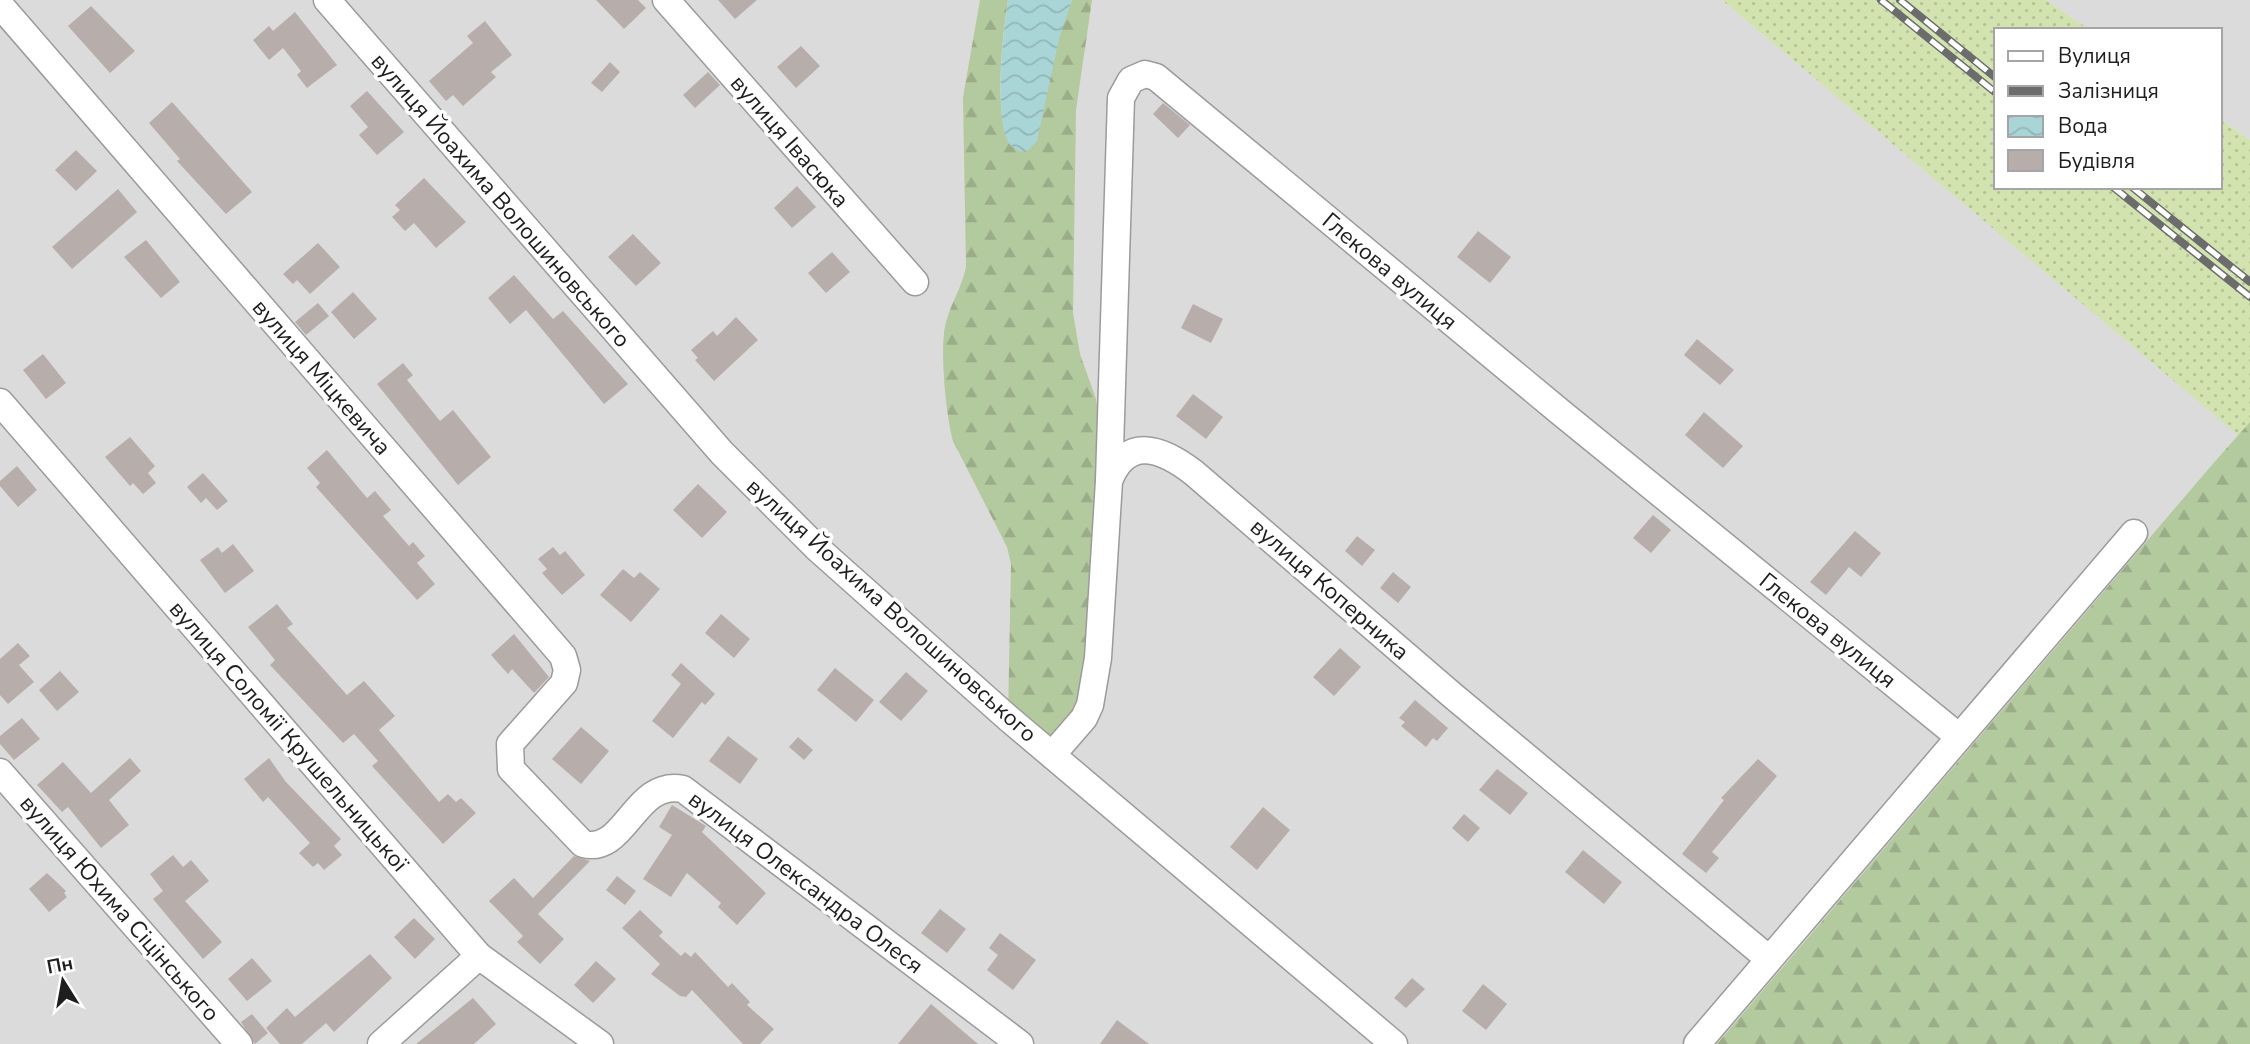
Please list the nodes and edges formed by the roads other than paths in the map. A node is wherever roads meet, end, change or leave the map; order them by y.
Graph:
1 (327, 0) edge
2 (666, 0) edge
3 (0, 5) edge
4 (915, 282) dead end
5 (0, 402) edge
6 (1109, 481) junction
7 (2134, 533) dead end
8 (1958, 736) junction
9 (1052, 755) junction
10 (509, 757) joint
11 (0, 772) edge
12 (479, 956) junction
13 (1769, 959) junction
14 (239, 1044) edge
15 (381, 1044) edge
16 (600, 1044) edge
17 (1020, 1044) edge
18 (1394, 1044) edge
19 (1697, 1044) edge

1 - 9 street, вулиця Йоахима Волошиновського
2 - 4 street, вулиця Івасюка
3 - 10 street, вулиця Міцкевича
5 - 12 street, вулиця Соломії Крушельницької
6 - 8 street, Глекова вулиця
6 - 9 street
6 - 13 street, вулиця Коперника
7 - 8 street
8 - 13 street
9 - 18 street, вулиця Йоахима Волошиновського
10 - 17 street, вулиця Олександра Олеся
11 - 14 street, вулиця Юхима Сіцінського
12 - 15 street
12 - 16 street, вулиця Соломії Крушельницької
13 - 19 street

